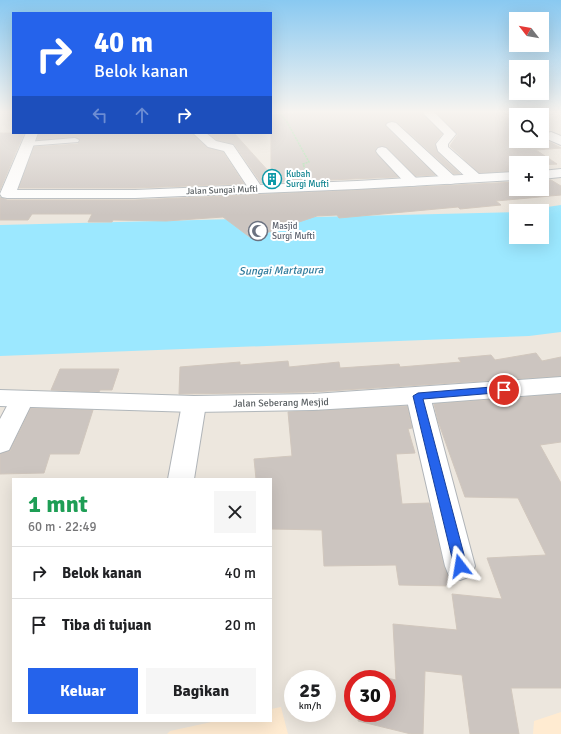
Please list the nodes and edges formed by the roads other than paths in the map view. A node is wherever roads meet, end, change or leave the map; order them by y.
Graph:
1 (26, 146) edge
2 (222, 146) edge
3 (414, 146) edge
4 (442, 146) edge
5 (382, 151) dead end
6 (561, 173) edge
7 (549, 174) edge
8 (509, 176) edge
9 (475, 178) junction
10 (450, 180) junction
11 (412, 182) junction
12 (256, 189) junction
13 (3, 194) edge
14 (561, 384) edge
15 (418, 396) junction
16 (11, 398) edge
17 (194, 404) junction
18 (0, 443) edge
19 (181, 478) edge
20 (460, 566) dead end

1 - 13 street
2 - 12 street
3 - 10 street
4 - 9 street
5 - 11 street
6 - 7 street
8 - 9 street, Jalan Sungai Mufti
9 - 10 street, Jalan Sungai Mufti
10 - 11 street, Jalan Sungai Mufti
11 - 12 street, Jalan Sungai Mufti
12 - 13 street, Jalan Sungai Mufti
14 - 15 street, Jalan Seberang Mesjid
15 - 17 street, Jalan Seberang Mesjid
15 - 20 street
16 - 17 street, Jalan Seberang Mesjid
16 - 18 street
17 - 19 street

